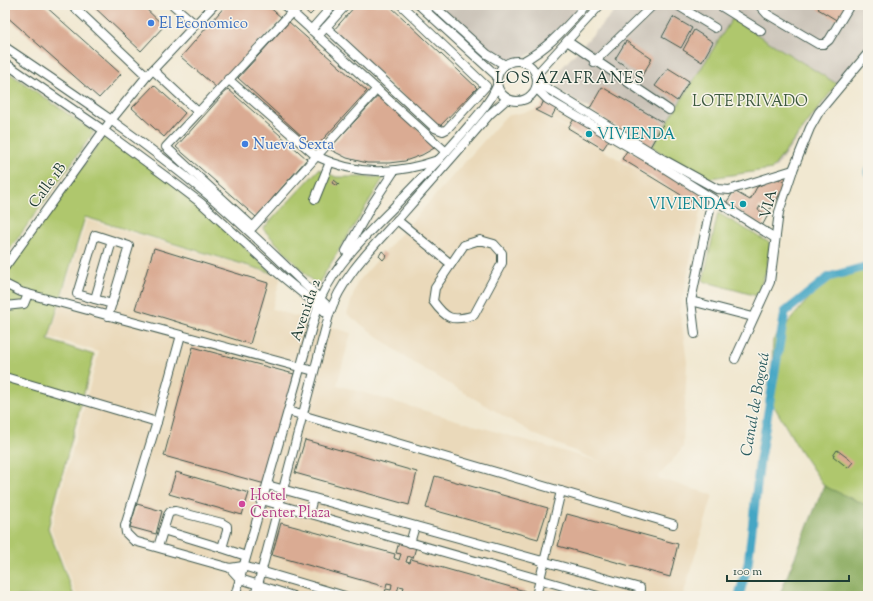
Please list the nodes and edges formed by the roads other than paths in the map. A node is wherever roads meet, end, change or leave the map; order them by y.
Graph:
1 (72, 5) edge
2 (173, 5) edge
3 (214, 5) edge
4 (284, 5) edge
5 (333, 5) edge
6 (346, 5) edge
7 (401, 5) edge
8 (420, 5) edge
9 (433, 5) edge
10 (586, 5) edge
11 (600, 5) edge
12 (653, 5) edge
13 (677, 5) edge
14 (719, 5) edge
15 (759, 5) edge
16 (850, 5) edge
17 (292, 12) junction
18 (195, 24) junction
19 (326, 27) junction
20 (715, 28) dead end
21 (311, 30) junction
22 (761, 31) dead end
23 (318, 36) junction
24 (567, 42) junction
25 (5, 47) edge
26 (868, 53) edge
27 (522, 62) junction
28 (594, 62) junction
29 (5, 63) edge
30 (505, 64) junction
31 (150, 73) junction
32 (228, 79) junction
33 (497, 81) junction
34 (536, 82) junction
35 (486, 86) junction
36 (377, 89) junction
37 (507, 99) junction
38 (669, 110) dead end
39 (198, 112) junction
40 (112, 119) junction
41 (103, 130) junction
42 (446, 152) junction
43 (316, 156) junction
44 (440, 159) junction
45 (657, 160) junction
46 (330, 162) junction
47 (793, 170) junction
48 (394, 171) junction
49 (315, 199) dead end
50 (712, 199) junction
51 (397, 220) junction
52 (775, 238) junction
53 (112, 241) junction
54 (451, 264) junction
55 (5, 267) edge
56 (337, 268) junction
57 (6, 286) edge
58 (28, 294) junction
59 (95, 299) junction
60 (690, 301) junction
61 (319, 302) junction
62 (112, 304) junction
63 (5, 306) edge
64 (330, 312) junction
65 (108, 316) junction
66 (753, 317) junction
67 (695, 334) dead end
68 (181, 335) junction
69 (735, 359) dead end
70 (300, 368) junction
71 (314, 371) junction
72 (5, 377) edge
73 (288, 411) junction
74 (302, 415) junction
75 (157, 422) junction
76 (267, 485) junction
77 (283, 490) junction
78 (561, 491) junction
79 (313, 498) junction
80 (262, 500) junction
81 (279, 504) junction
82 (309, 513) junction
83 (673, 524) dead end
84 (415, 526) junction
85 (163, 530) junction
86 (410, 543) junction
87 (158, 547) junction
88 (222, 548) junction
89 (246, 556) junction
90 (544, 562) junction
91 (243, 566) junction
92 (230, 568) junction
93 (261, 572) junction
94 (540, 578) junction
95 (240, 579) junction
96 (290, 580) junction
97 (258, 585) junction
98 (290, 595) edge
99 (235, 596) edge
100 (255, 596) edge
101 (345, 596) edge
102 (536, 596) edge
103 (598, 596) edge
104 (640, 596) edge

1 - 31 street
2 - 18 street
3 - 18 street, Calle 1B
4 - 17 street
5 - 21 street
6 - 19 street
7 - 35 street
8 - 33 street
9 - 30 street
10 - 27 street
11 - 24 street
12 - 28 street
13 - 20 street
14 - 22 street
15 - 16 street
17 - 21 street
17 - 32 street
18 - 31 street, Calle 1B
19 - 23 street
19 - 35 street
21 - 23 street
23 - 36 street
24 - 28 street
24 - 34 street
25 - 40 street
26 - 47 street, VIA
27 - 30 street
27 - 34 street
28 - 38 street
29 - 41 street
30 - 33 street
31 - 39 street
31 - 40 street, Calle 1B
32 - 39 street
32 - 43 street
33 - 35 street
33 - 37 street
33 - 42 street, Avenida 2
34 - 37 street
34 - 45 street
36 - 42 street
36 - 43 street
37 - 51 street, Avenida 2
39 - 43 street
40 - 41 street, Calle 1B
40 - 61 street
41 - 55 street, Calle 1B
41 - 61 street
42 - 44 street, Avenida 2
43 - 46 street
44 - 48 street
44 - 56 street, Avenida 2
45 - 47 street
45 - 50 street, VIA
46 - 48 street
46 - 49 street
47 - 52 street, VIA
48 - 56 street
50 - 52 street, VIA
50 - 60 street
51 - 54 street
51 - 64 street, Avenida 2
52 - 66 street
53 - 59 street
53 - 59 street
53 - 62 street
54 - 54 street
56 - 61 street, Avenida 2
57 - 58 street
58 - 63 street
58 - 65 street
59 - 62 street
60 - 66 street
60 - 67 street
61 - 64 street
61 - 70 street, Avenida 2
62 - 65 street
64 - 71 street, Avenida 2
65 - 68 street
66 - 69 street
68 - 70 street
68 - 75 street
70 - 71 street
70 - 73 street, Avenida 2
71 - 74 street, Avenida 2
72 - 75 street
73 - 74 street
73 - 76 street, Avenida 2
74 - 77 street, Avenida 2
74 - 78 street
75 - 87 street
76 - 77 street
76 - 80 street, Avenida 2
77 - 79 street
77 - 81 street, Avenida 2
78 - 83 street
78 - 90 street
79 - 82 street
79 - 84 street
80 - 81 street
80 - 89 street, Avenida 2
81 - 82 street
81 - 93 street, Avenida 2
82 - 86 street
84 - 86 street
84 - 90 street
85 - 87 street
85 - 88 street
85 - 88 street
86 - 94 street
87 - 92 street
88 - 89 street
89 - 91 street, Avenida 2
90 - 94 street
90 - 104 street
91 - 92 street
91 - 93 street
91 - 95 street, Avenida 2
92 - 95 street
93 - 96 street
93 - 97 street, Avenida 2
94 - 102 street
94 - 103 street
95 - 97 street
95 - 99 street, Avenida 2
96 - 98 street
96 - 101 street
97 - 98 street
97 - 100 street, Avenida 2

